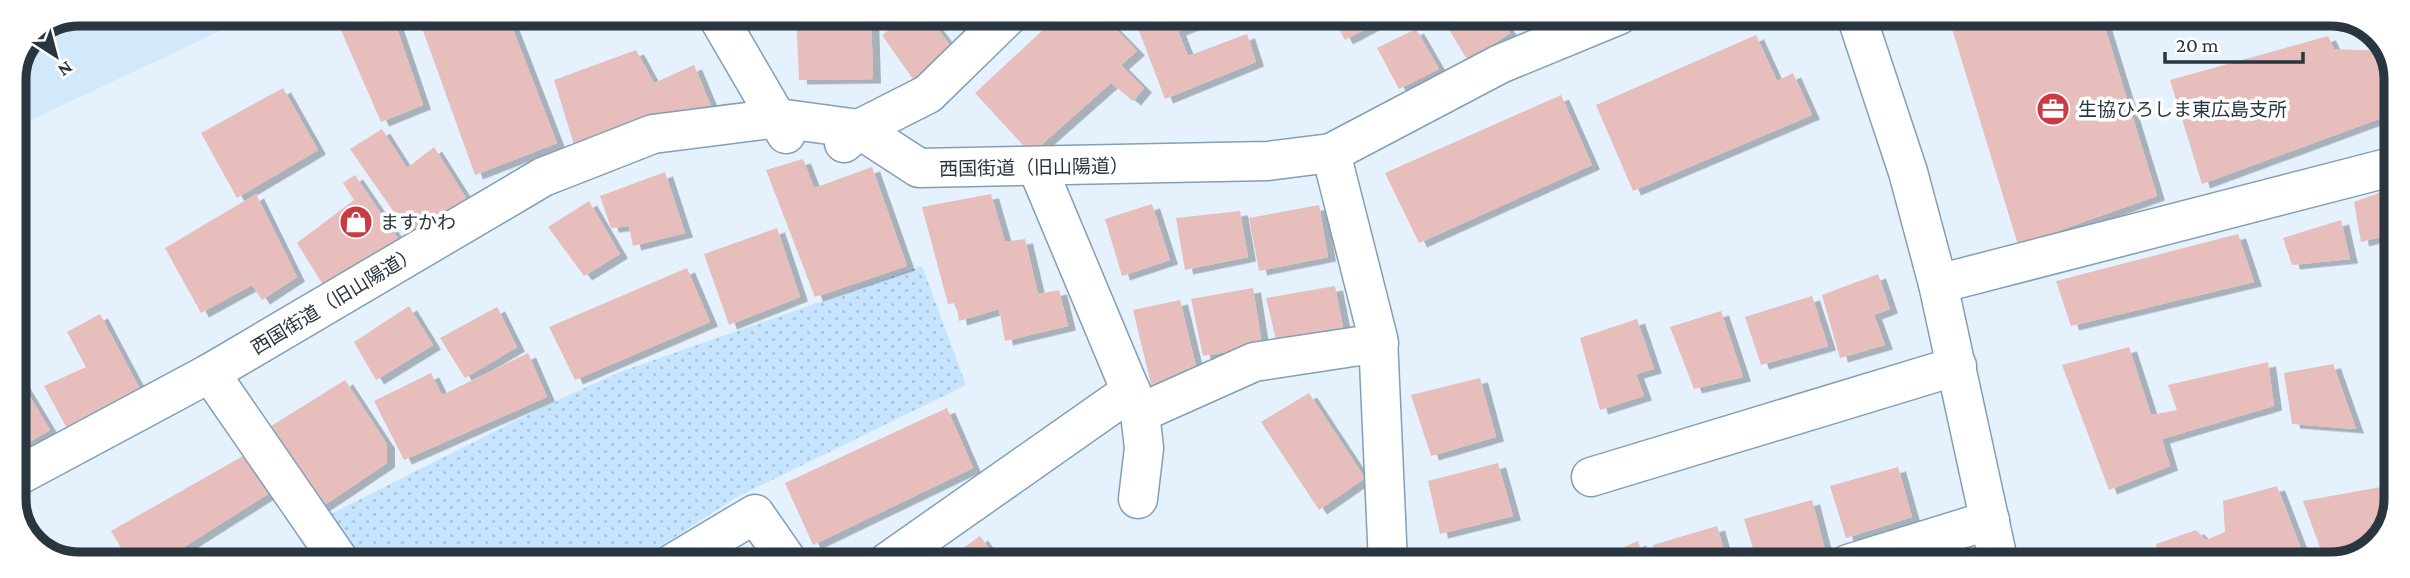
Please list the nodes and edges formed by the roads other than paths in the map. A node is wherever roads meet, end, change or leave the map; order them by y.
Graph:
1 (723, 26) edge
2 (998, 26) edge
3 (1592, 26) edge
4 (1860, 26) edge
5 (782, 126) junction
6 (847, 134) junction
7 (1331, 153) junction
8 (1037, 167) junction
9 (2384, 169) edge
10 (1938, 284) junction
11 (1379, 343) junction
12 (1956, 366) junction
13 (210, 373) junction
14 (1136, 402) junction
15 (26, 472) edge
16 (1591, 477) dead end
17 (1138, 499) dead end
18 (1990, 520) junction
19 (333, 552) edge
20 (691, 552) edge
21 (781, 552) edge
22 (903, 552) edge
23 (1388, 552) edge
24 (1887, 552) edge
25 (1997, 552) edge

1 - 5 street
2 - 6 street
3 - 7 street, 西国街道（旧山陽道）
4 - 10 street
5 - 6 street, 西国街道（旧山陽道）
5 - 13 street, 西国街道（旧山陽道）
6 - 8 street, 西国街道（旧山陽道）
7 - 8 street, 西国街道（旧山陽道）
7 - 11 street
8 - 14 street
9 - 10 street
10 - 12 street
11 - 14 street
11 - 23 street
12 - 16 street
12 - 18 street
13 - 15 street, 西国街道（旧山陽道）
13 - 19 street
14 - 17 street
14 - 22 street
18 - 24 street
18 - 25 street
20 - 21 street

